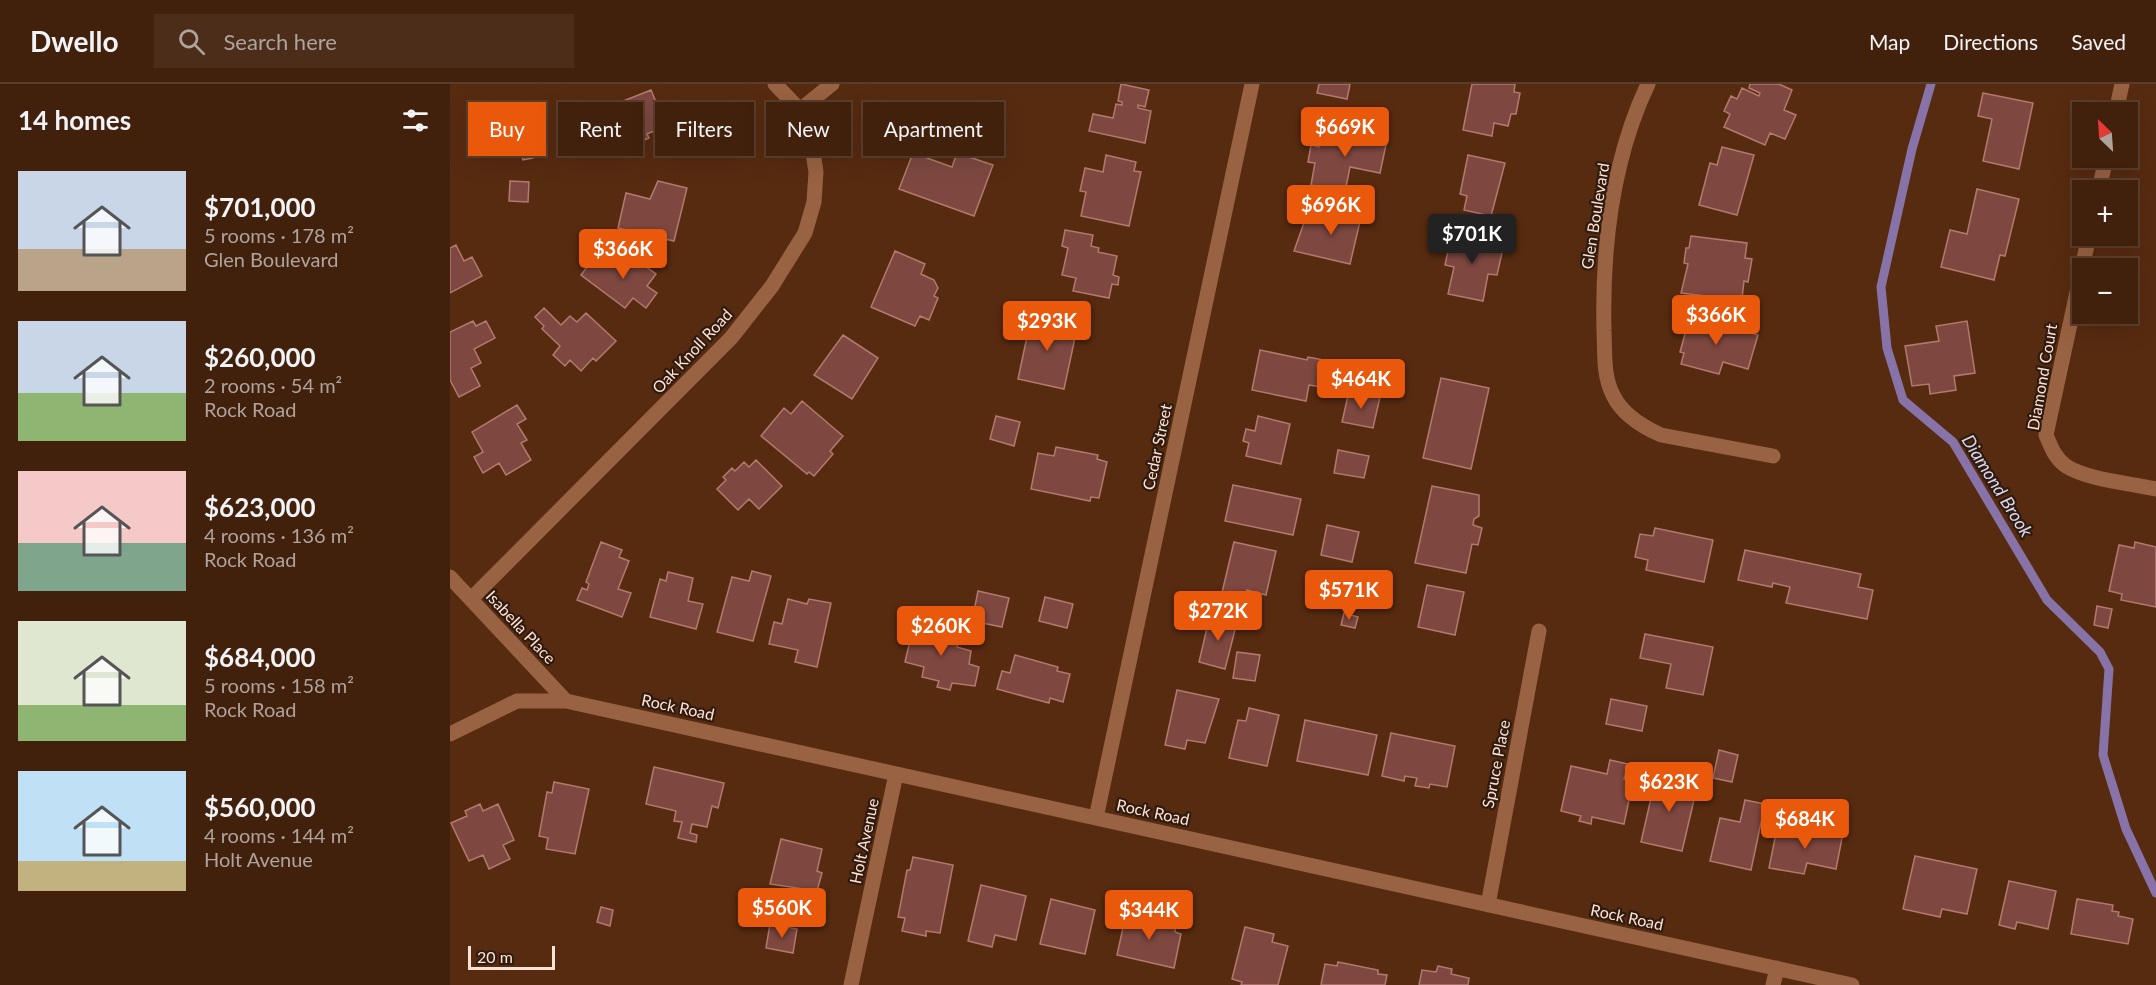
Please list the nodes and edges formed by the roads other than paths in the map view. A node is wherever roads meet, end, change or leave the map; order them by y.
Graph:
1 (776, 84) edge
2 (832, 84) edge
3 (1252, 84) edge
4 (1648, 84) edge
5 (2122, 84) edge
6 (793, 102) edge
7 (810, 102) edge
8 (2118, 102) edge
9 (813, 156) edge
10 (2072, 315) edge
11 (1773, 456) dead end
12 (2156, 489) edge
13 (450, 577) edge
14 (471, 599) junction
15 (1539, 631) dead end
16 (566, 701) junction
17 (450, 734) edge
18 (896, 774) junction
19 (1096, 818) junction
20 (1488, 905) junction
21 (1777, 968) junction
22 (851, 985) edge
23 (1773, 985) edge
24 (1852, 985) edge

1 - 6 street
2 - 7 street
3 - 19 street, Cedar Street
4 - 11 street, Glen Boulevard
5 - 8 street
9 - 14 street, Oak Knoll Road
10 - 12 street, Diamond Court
13 - 14 street, Isabella Place
14 - 16 street, Isabella Place
15 - 20 street, Spruce Place
16 - 17 street, Rock Road
16 - 18 street, Rock Road
18 - 19 street, Rock Road
18 - 22 street, Holt Avenue
19 - 20 street, Rock Road
20 - 21 street, Rock Road
21 - 23 street
21 - 24 street, Rock Road

